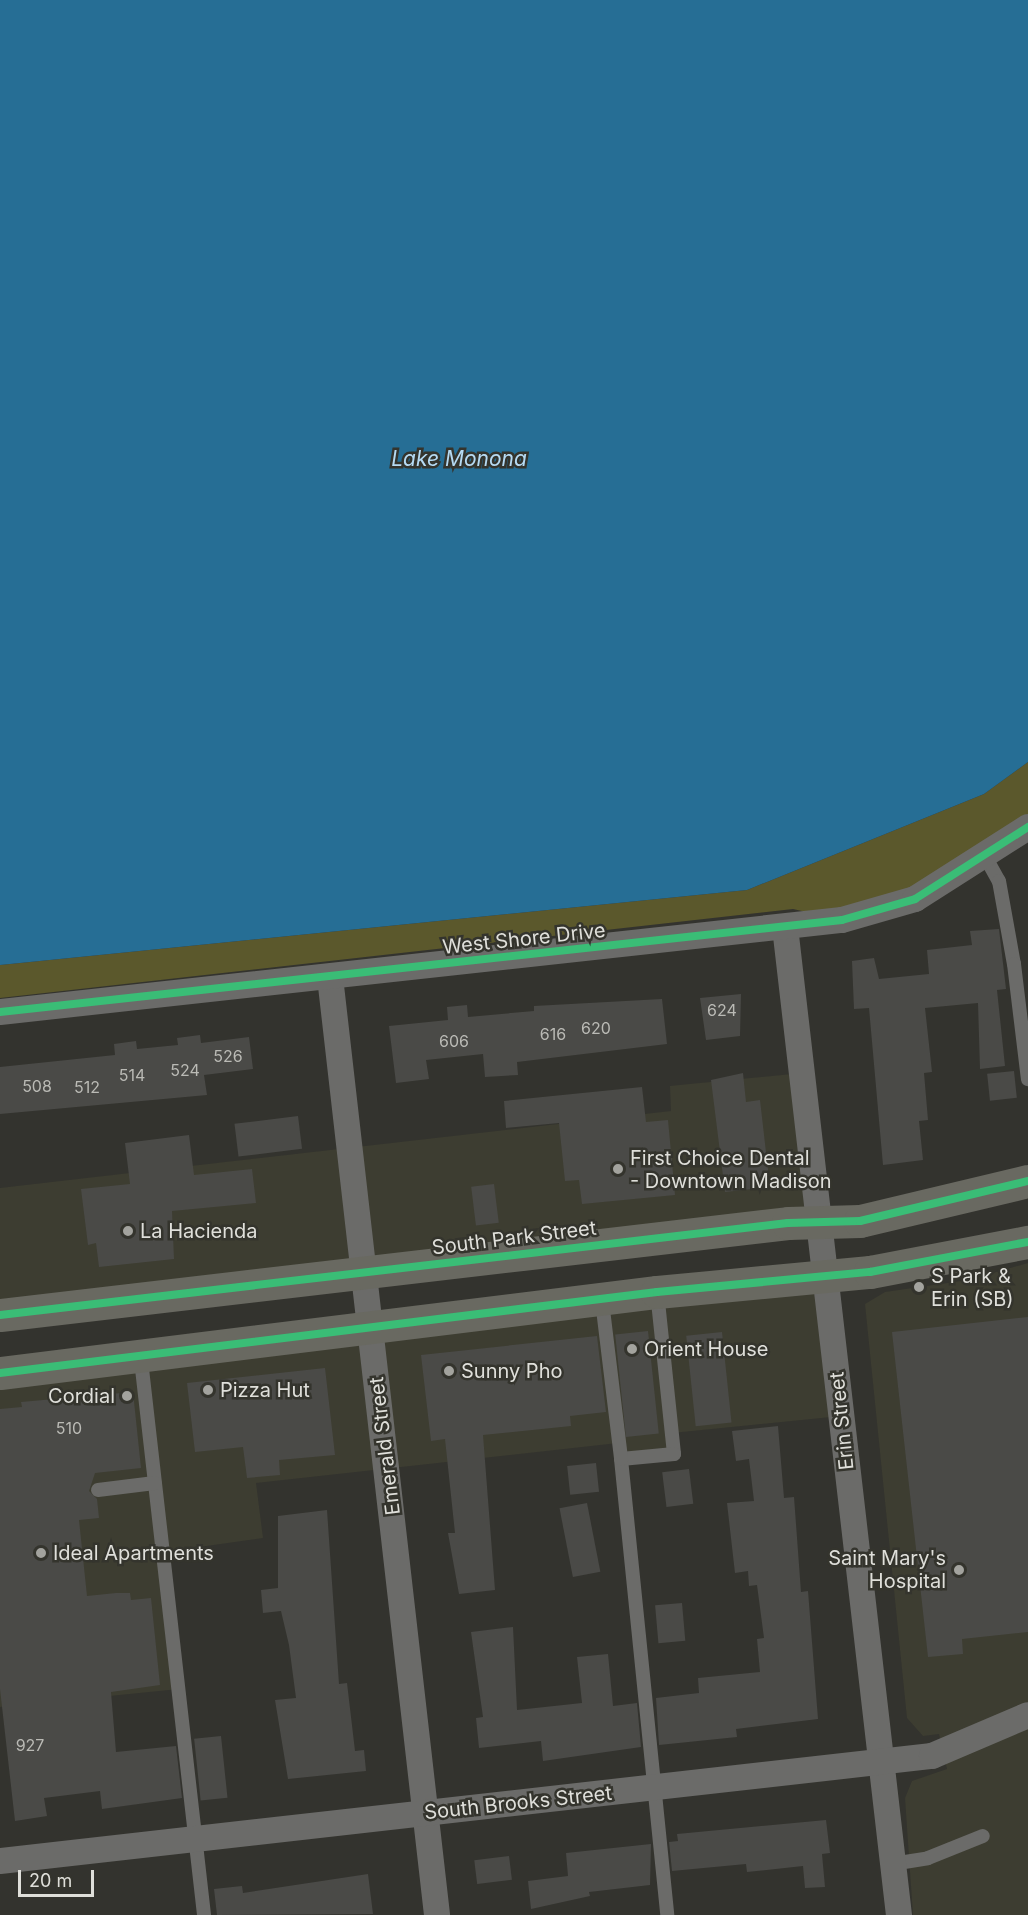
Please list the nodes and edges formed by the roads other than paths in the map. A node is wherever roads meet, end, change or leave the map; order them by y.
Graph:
1 (1028, 827) edge
2 (986, 858) junction
3 (785, 927) junction
4 (330, 977) junction
5 (0, 1012) edge
6 (1028, 1079) edge
7 (1028, 1181) edge
8 (819, 1223) junction
9 (1028, 1242) edge
10 (365, 1273) junction
11 (825, 1276) junction
12 (657, 1292) junction
13 (602, 1301) junction
14 (0, 1315) edge
15 (372, 1330) junction
16 (141, 1360) junction
17 (0, 1373) edge
18 (621, 1459) junction
19 (155, 1483) junction
20 (98, 1490) dead end
21 (1028, 1715) edge
22 (880, 1763) junction
23 (653, 1790) junction
24 (424, 1813) junction
25 (983, 1836) dead end
26 (195, 1838) junction
27 (0, 1861) edge
28 (892, 1864) junction
29 (204, 1915) edge
30 (436, 1915) edge
31 (667, 1915) edge
32 (898, 1915) edge

1 - 2 street, West Shore Drive
2 - 3 street, West Shore Drive
2 - 6 lane
3 - 4 street, West Shore Drive
3 - 8 street, Erin Street
4 - 5 street, West Shore Drive
4 - 10 street, Emerald Street
7 - 8 main road, South Park Street
8 - 10 main road, South Park Street
8 - 11 street, Erin Street
9 - 11 main road
10 - 14 main road, South Park Street
10 - 15 street, Emerald Street
11 - 12 main road
11 - 22 street, Erin Street
12 - 13 main road
12 - 18 lane
13 - 15 main road
13 - 18 lane
15 - 16 main road
15 - 24 street, Emerald Street
16 - 17 main road
16 - 19 lane
18 - 23 lane
19 - 20 lane
19 - 26 lane
21 - 22 street, South Brooks Street
22 - 23 street, South Brooks Street
22 - 28 street, Erin Street
23 - 24 street, South Brooks Street
23 - 31 lane
24 - 26 street, South Brooks Street
24 - 30 street, Emerald Street
25 - 28 lane
26 - 27 street, South Brooks Street
26 - 29 lane
28 - 32 street, Erin Street

